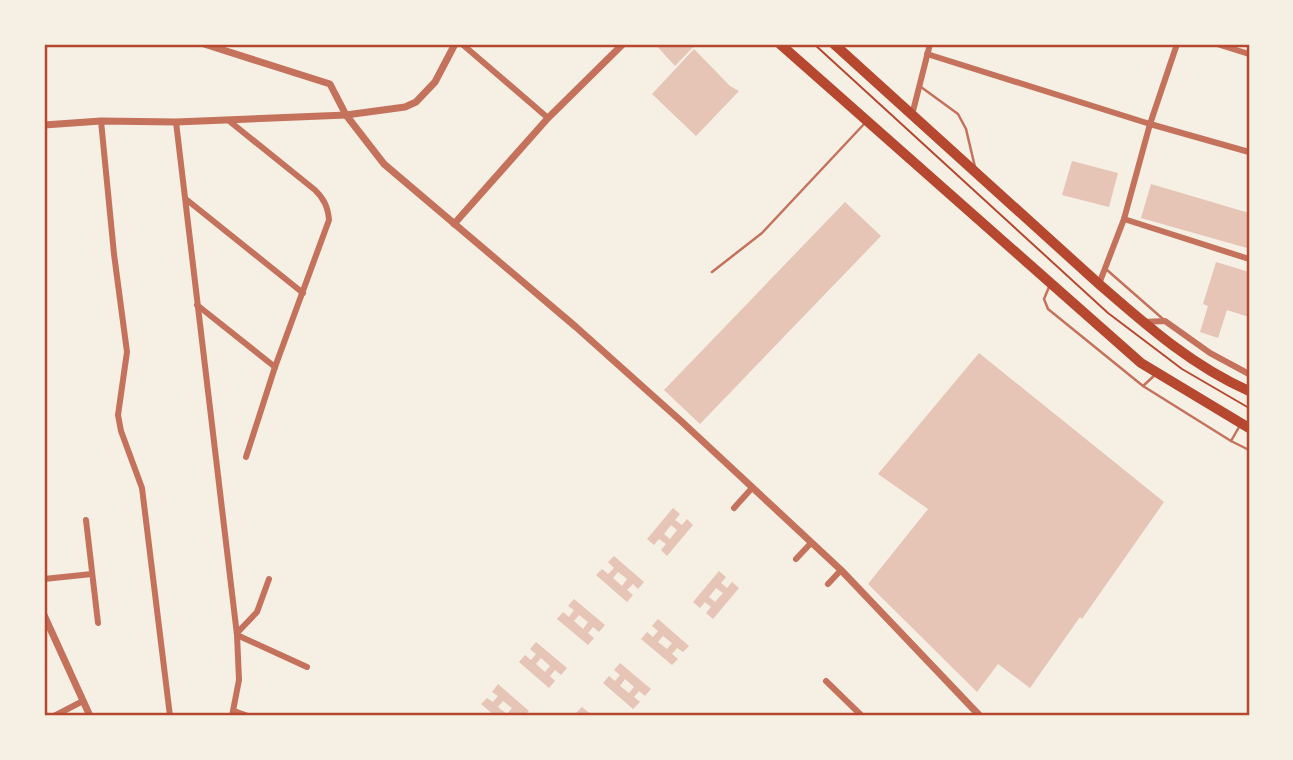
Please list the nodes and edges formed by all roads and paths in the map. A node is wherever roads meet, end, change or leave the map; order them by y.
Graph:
1 (204, 44) edge
2 (455, 44) edge
3 (462, 44) edge
4 (623, 44) edge
5 (780, 44) edge
6 (814, 44) edge
7 (834, 44) edge
8 (930, 44) edge
9 (1177, 44) edge
10 (1217, 44) edge
11 (927, 54) junction
12 (1249, 54) edge
13 (919, 85) junction
14 (346, 115) junction
15 (912, 115) junction
16 (548, 118) junction
17 (228, 120) junction
18 (101, 121) junction
19 (867, 121) junction
20 (176, 122) junction
21 (1150, 124) junction
22 (44, 125) edge
23 (1249, 152) edge
24 (976, 174) junction
25 (187, 200) junction
26 (1124, 219) junction
27 (454, 224) junction
28 (1249, 259) edge
29 (1105, 269) junction
30 (712, 272) dead end
31 (1051, 284) junction
32 (1099, 284) junction
33 (303, 293) junction
34 (197, 304) junction
35 (1165, 321) junction
36 (1143, 322) junction
37 (275, 368) junction
38 (1156, 374) junction
39 (1249, 374) edge
40 (1143, 387) junction
41 (1249, 391) edge
42 (1249, 408) edge
43 (1245, 426) edge
44 (1231, 441) junction
45 (1249, 450) edge
46 (246, 457) dead end
47 (752, 488) junction
48 (734, 508) dead end
49 (86, 520) dead end
50 (811, 543) junction
51 (796, 559) dead end
52 (841, 570) junction
53 (92, 574) junction
54 (44, 579) edge
55 (269, 579) dead end
56 (828, 584) dead end
57 (44, 615) edge
58 (98, 623) dead end
59 (237, 634) junction
60 (307, 667) dead end
61 (826, 681) dead end
62 (83, 701) junction
63 (233, 714) edge
64 (54, 716) edge
65 (90, 716) edge
66 (170, 716) edge
67 (248, 716) edge
68 (862, 716) edge
69 (980, 716) edge

1 - 14 street
2 - 14 street
3 - 16 street
4 - 16 street
5 - 19 highway
6 - 42 path
7 - 15 highway
8 - 11 street
9 - 21 street
10 - 12 street
11 - 13 street
11 - 21 street
13 - 15 street
13 - 24 lane
14 - 17 street
14 - 27 street
15 - 24 highway
16 - 27 street
17 - 20 street
17 - 33 street
18 - 20 street
18 - 22 street
18 - 66 street
19 - 30 lane
19 - 31 highway
20 - 25 street
21 - 23 street
21 - 26 street
24 - 32 highway
25 - 33 street
25 - 34 street
26 - 28 street
26 - 29 street
27 - 47 street
29 - 32 street
29 - 35 lane
31 - 38 highway
31 - 40 lane
32 - 36 highway
33 - 37 street
34 - 37 street
34 - 59 street
35 - 36 street
35 - 39 street
36 - 41 highway
37 - 46 street
38 - 40 lane
38 - 43 highway
40 - 44 lane
43 - 44 lane
44 - 45 lane
47 - 48 street
47 - 50 street
49 - 53 street
50 - 51 street
50 - 52 street
52 - 56 street
52 - 69 street
53 - 54 street
53 - 58 street
55 - 59 street
57 - 62 street
59 - 60 street
59 - 63 street
61 - 68 street
62 - 64 street
62 - 65 street
63 - 67 street

